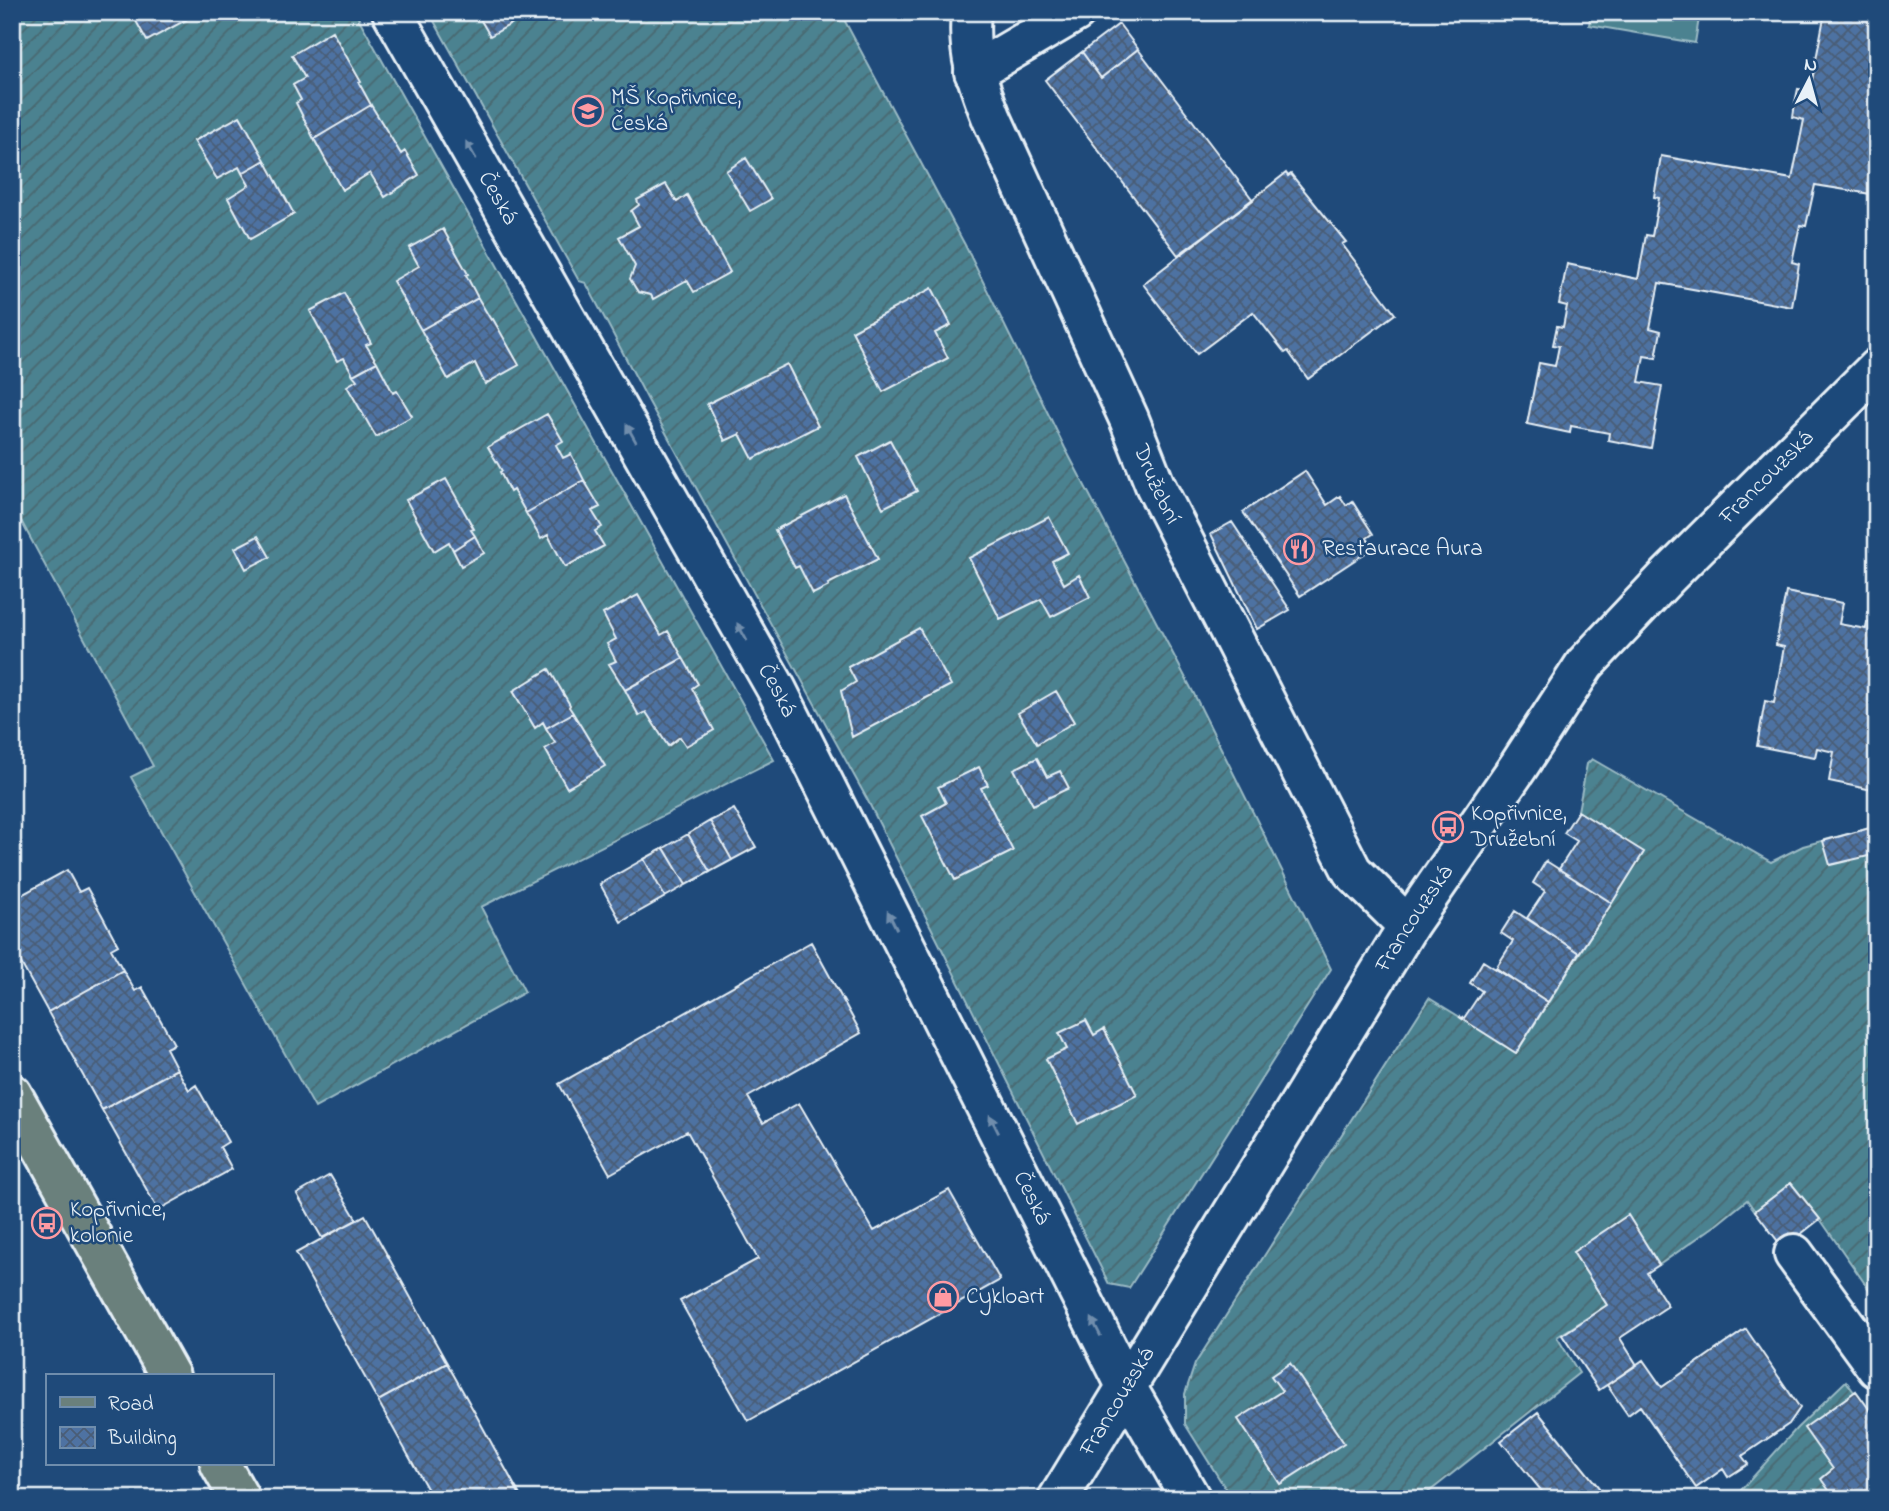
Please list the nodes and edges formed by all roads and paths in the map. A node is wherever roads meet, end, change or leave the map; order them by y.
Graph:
1 (393, 12) edge
2 (971, 12) edge
3 (1076, 12) edge
4 (974, 72) junction
5 (1877, 369) edge
6 (1408, 926) junction
7 (12, 1094) edge
8 (1794, 1254) dead end
9 (1877, 1368) edge
10 (169, 1374) edge
11 (1127, 1388) junction
12 (221, 1466) edge
13 (240, 1499) edge
14 (1058, 1499) edge
15 (1191, 1499) edge

11 -> 1 street, Česká
2 - 4 street, Družební
3 - 4 street
4 - 6 street, Družební
5 - 6 street, Francouzská
6 - 11 street, Francouzská
7 - 10 main road
8 - 9 street
11 - 14 street, Francouzská
11 - 15 street, Česká
12 - 13 main road

